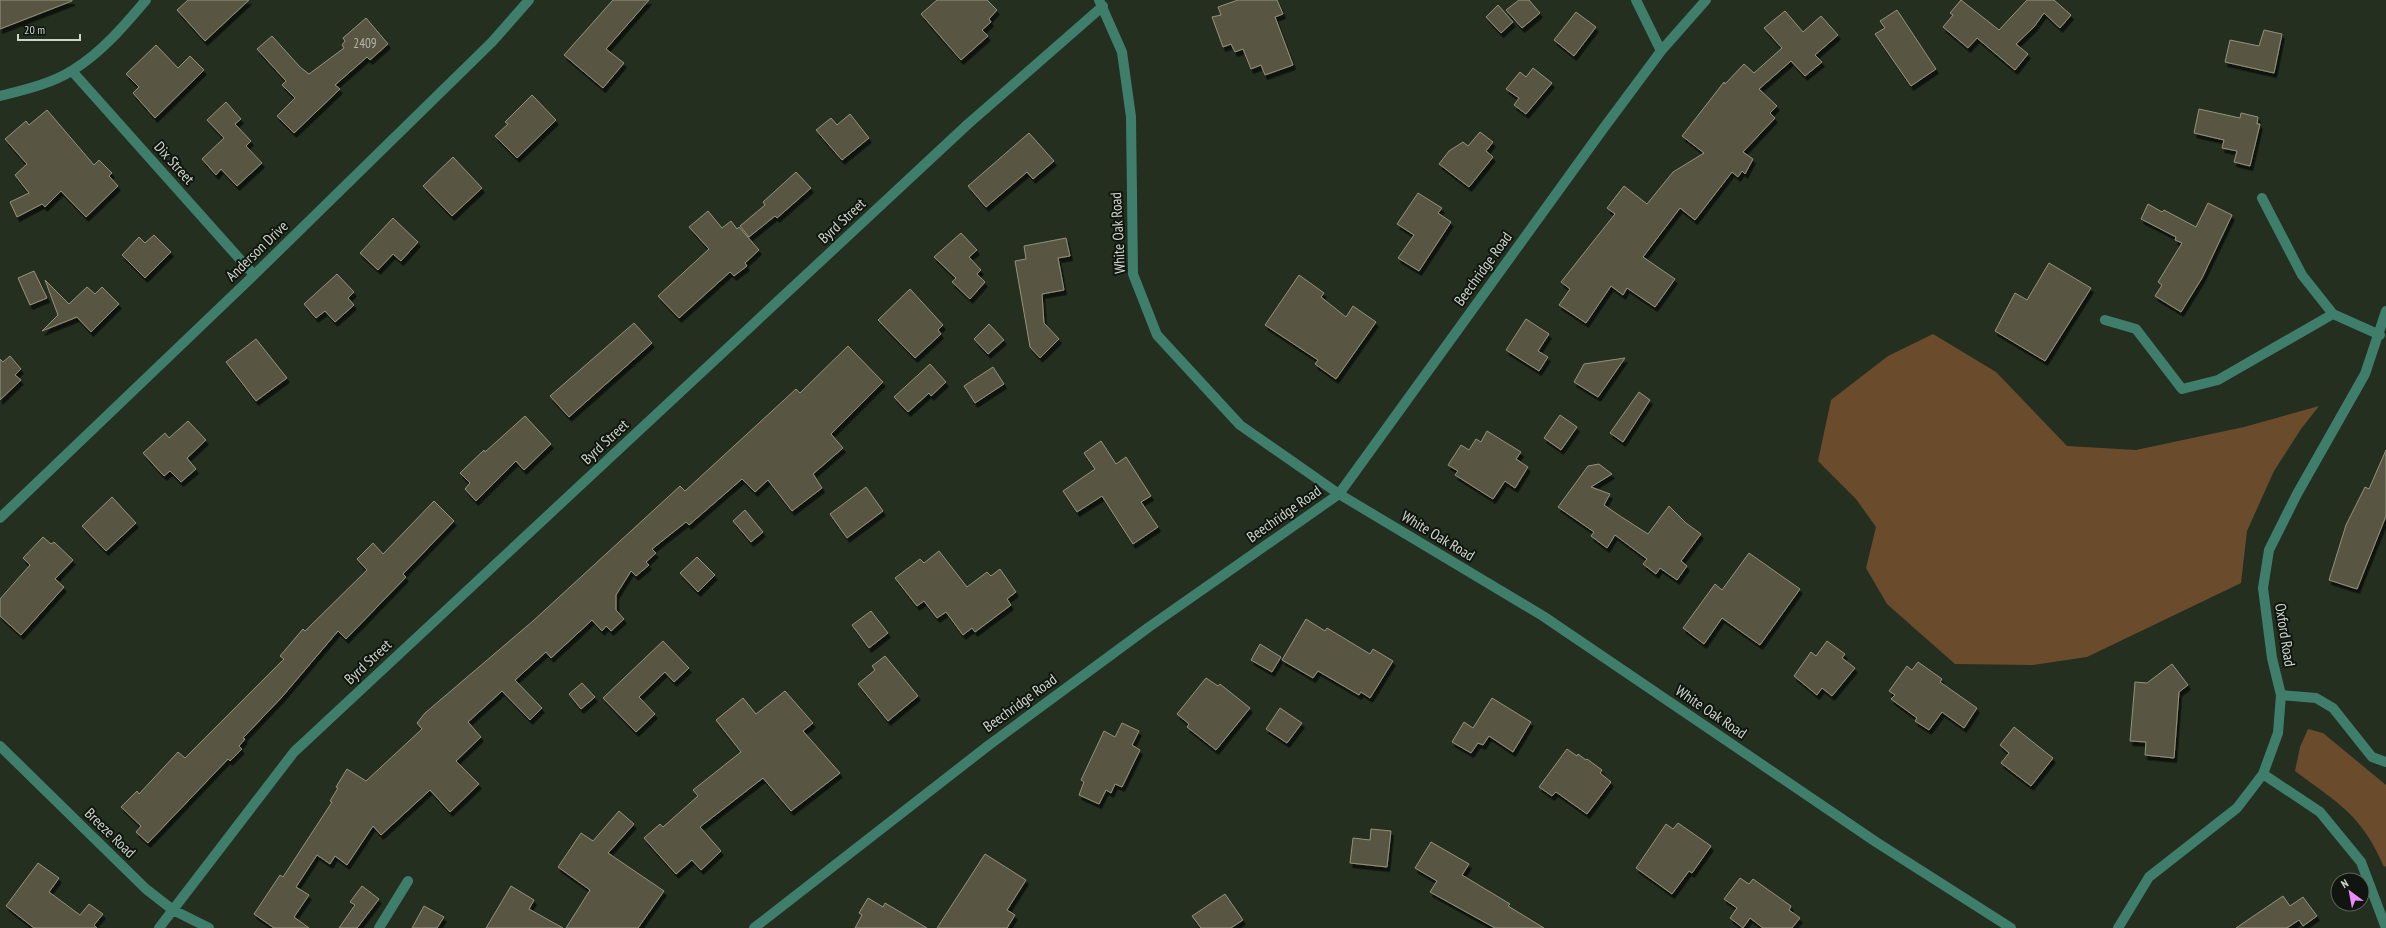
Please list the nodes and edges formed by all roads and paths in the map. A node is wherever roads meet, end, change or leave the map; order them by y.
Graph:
1 (146, 0) edge
2 (529, 0) edge
3 (1636, 0) edge
4 (1706, 0) edge
5 (1101, 3) edge
6 (1661, 51) junction
7 (72, 71) junction
8 (0, 96) edge
9 (2262, 198) dead end
10 (254, 275) junction
11 (2386, 311) edge
12 (2333, 314) junction
13 (2105, 320) dead end
14 (2380, 335) junction
15 (1339, 494) junction
16 (0, 518) edge
17 (2281, 695) junction
18 (0, 746) edge
19 (2386, 762) edge
20 (2263, 774) junction
21 (408, 881) dead end
22 (173, 910) junction
23 (159, 928) edge
24 (209, 928) edge
25 (378, 928) edge
26 (754, 928) edge
27 (2011, 928) edge
28 (2118, 928) edge
29 (2386, 928) edge

1 - 7 street
2 - 10 street, Anderson Drive
3 - 6 street
4 - 6 street, Beechridge Road
5 - 15 street, White Oak Road
5 - 22 street, Byrd Street
6 - 15 street, Beechridge Road
7 - 8 street
7 - 10 street, Dix Street
9 - 12 street
10 - 16 street, Anderson Drive
11 - 14 street, Oxford Road
12 - 13 street
12 - 14 street
14 - 17 street, Oxford Road
15 - 26 street, Beechridge Road
15 - 27 street, White Oak Road
17 - 19 street
17 - 20 street, Oxford Road
18 - 22 street, Breeze Road
20 - 28 street, Oxford Road
20 - 29 street
21 - 25 street
22 - 23 street, Byrd Street
22 - 24 street, Breeze Road

